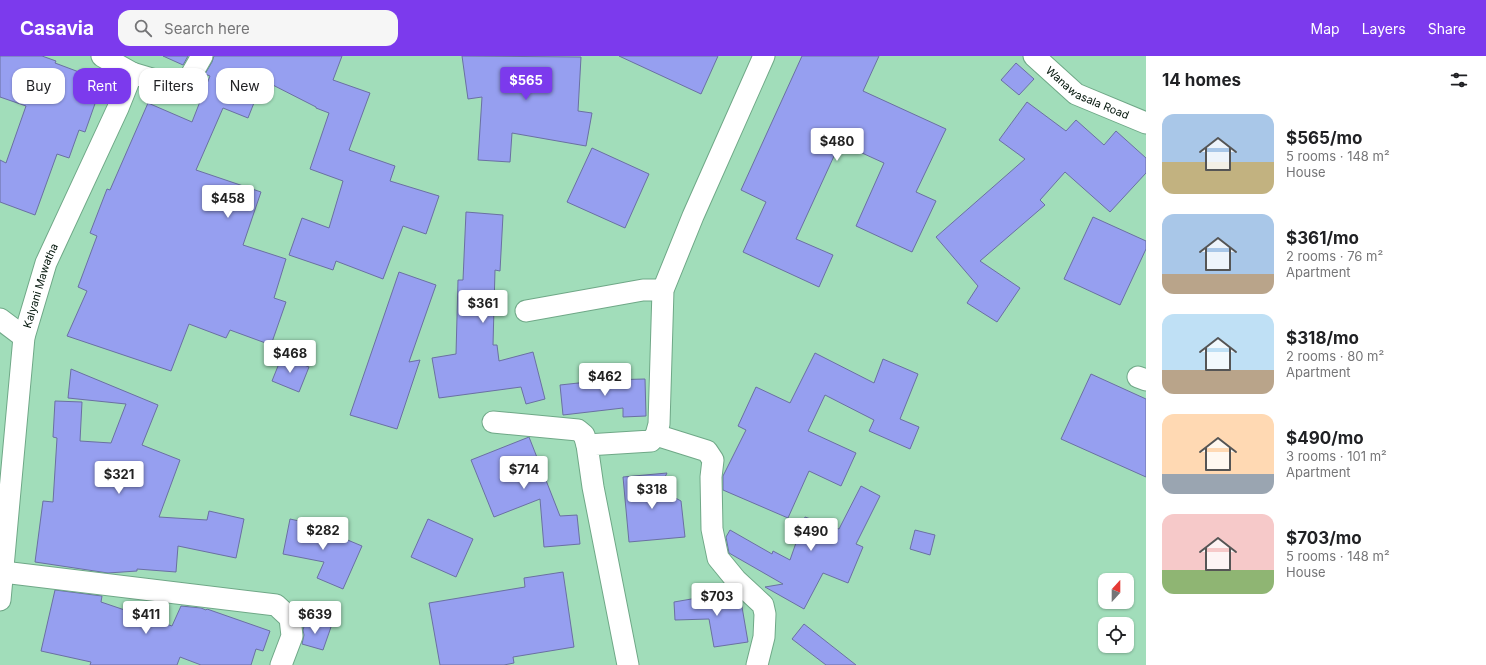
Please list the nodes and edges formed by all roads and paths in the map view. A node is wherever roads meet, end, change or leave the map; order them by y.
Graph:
1 (102, 56) edge
2 (202, 56) edge
3 (764, 56) edge
4 (1034, 56) edge
5 (132, 73) junction
6 (1146, 123) edge
7 (663, 290) junction
8 (526, 311) dead end
9 (0, 319) edge
10 (24, 336) junction
11 (494, 422) dead end
12 (656, 435) junction
13 (587, 445) junction
14 (3, 572) junction
15 (0, 600) edge
16 (281, 665) edge
17 (628, 665) edge
18 (757, 665) edge

1 - 5 street
2 - 5 street
3 - 7 street
4 - 6 street, Wanawasala Road
5 - 10 street, Kalyani Mawatha
7 - 8 street
7 - 12 street
9 - 10 street
10 - 14 street, Kalyani Mawatha
11 - 13 street
12 - 13 street
12 - 18 street
13 - 17 street
14 - 15 street, Kalyani Mawatha
14 - 16 street

